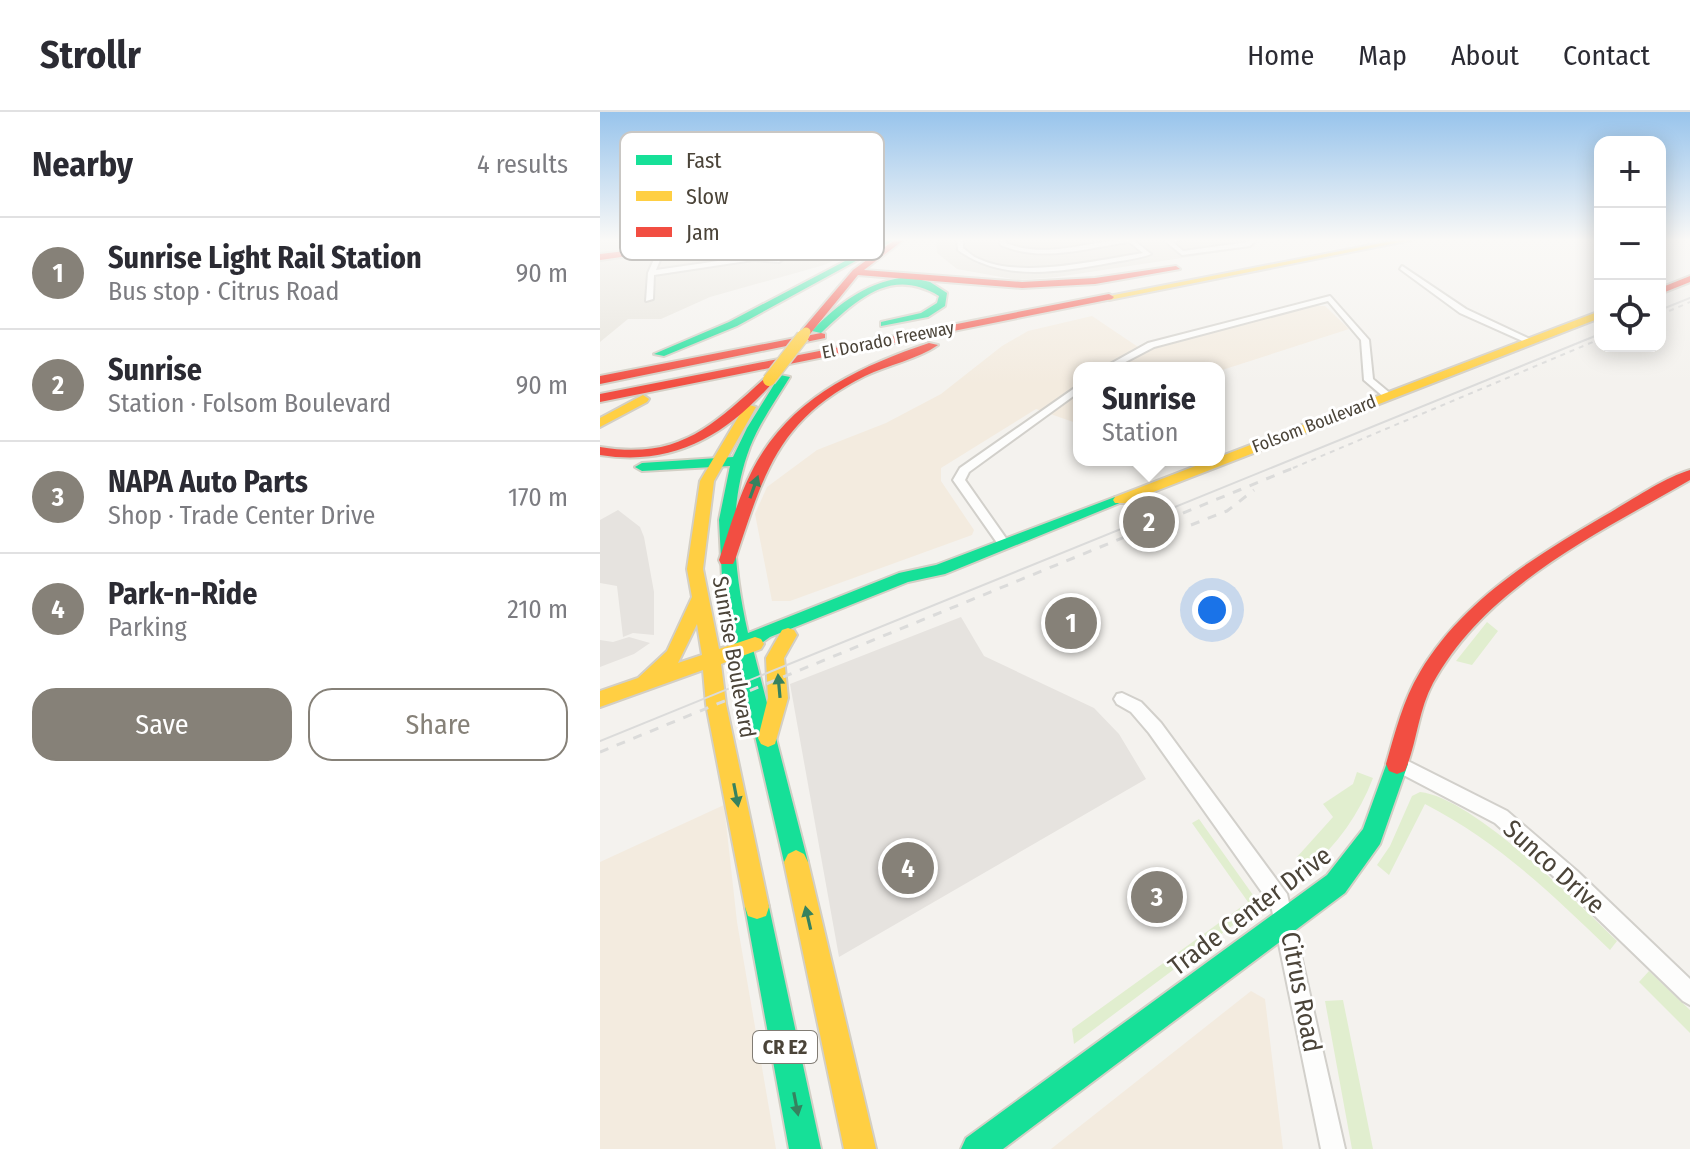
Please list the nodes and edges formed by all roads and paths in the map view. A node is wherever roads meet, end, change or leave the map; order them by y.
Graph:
1 (650, 287) edge
2 (799, 287) edge
3 (848, 287) edge
4 (883, 287) edge
5 (934, 287) edge
6 (1126, 287) edge
7 (1143, 287) edge
8 (1169, 287) edge
9 (1430, 287) edge
10 (649, 299) dead end
11 (1064, 313) junction
12 (1594, 316) edge
13 (812, 332) junction
14 (1530, 341) junction
15 (1118, 362) edge
16 (600, 372) edge
17 (777, 379) junction
18 (600, 380) edge
19 (600, 388) edge
20 (1073, 392) edge
21 (1388, 396) junction
22 (600, 398) edge
23 (600, 423) edge
24 (600, 451) edge
25 (1225, 459) edge
26 (740, 461) junction
27 (714, 464) junction
28 (1206, 466) edge
29 (600, 467) edge
30 (1690, 474) edge
31 (1004, 544) junction
32 (727, 560) junction
33 (939, 570) junction
34 (699, 600) junction
35 (788, 635) junction
36 (743, 646) junction
37 (710, 657) junction
38 (645, 682) junction
39 (600, 699) edge
40 (1122, 699) dead end
41 (768, 738) junction
42 (1400, 765) junction
43 (1287, 920) junction
44 (1690, 994) edge
45 (805, 1149) edge
46 (860, 1149) edge
47 (977, 1149) edge
48 (1333, 1149) edge

1 - 10 street
2 - 16 main road
3 - 13 main road, Sunrise Boulevard / CR E2
4 - 13 main road
5 - 18 main road
6 - 19 main road, El Dorado Freeway
7 - 22 main road, El Dorado Freeway
8 - 11 main road
9 - 14 street
11 - 23 main road
32 -> 11 main road
12 - 14 main road, Folsom Boulevard
13 - 17 main road, Sunrise Boulevard / CR E2, bridge
14 - 21 main road, Folsom Boulevard
15 - 21 street
17 - 24 main road
17 - 26 main road, Sunrise Boulevard / CR E2
17 - 27 main road, Sunrise Boulevard / CR E2
20 - 31 street
21 - 25 main road, Folsom Boulevard
26 - 27 main road
26 - 32 main road, Sunrise Boulevard / CR E2
27 - 29 main road
27 - 34 main road, Sunrise Boulevard / CR E2
28 - 31 main road, Folsom Boulevard
30 - 42 main road, Trade Center Drive
31 - 33 main road, Folsom Boulevard
32 - 36 main road, Sunrise Boulevard / CR E2
33 - 35 main road, Folsom Boulevard
33 - 36 main road, Folsom Boulevard
34 - 37 main road, Sunrise Boulevard / CR E2
34 - 38 main road
35 - 36 main road, Folsom Boulevard
41 -> 35 main road
36 - 37 main road, Folsom Boulevard
36 - 41 main road, Sunrise Boulevard / CR E2
37 - 38 main road, Folsom Boulevard
37 -> 45 main road, Sunrise Boulevard / CR E2
38 - 39 main road, Folsom Boulevard
40 - 43 street, Citrus Road
46 -> 41 main road, Sunrise Boulevard / CR E2
42 - 43 main road, Trade Center Drive
42 - 44 street, Sunco Drive
43 - 47 main road, Trade Center Drive
43 - 48 street, Citrus Road

